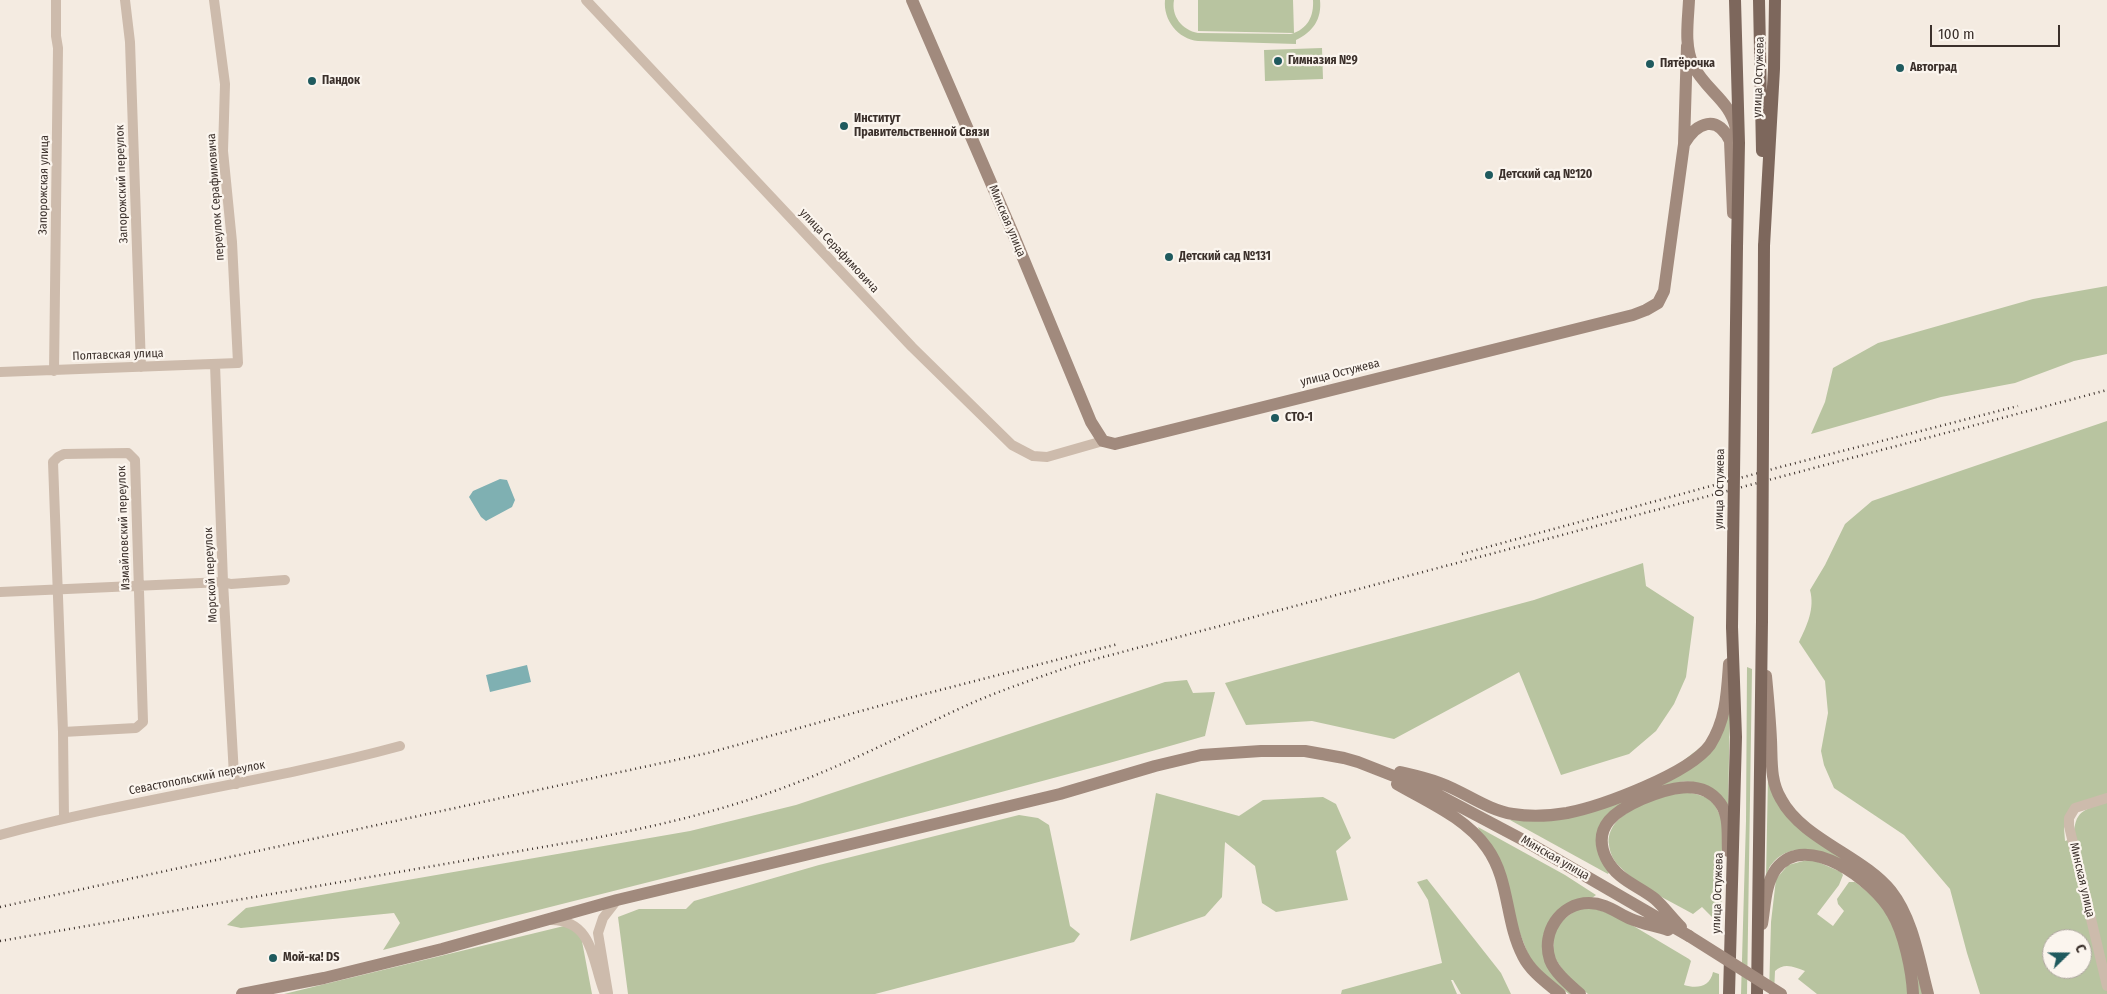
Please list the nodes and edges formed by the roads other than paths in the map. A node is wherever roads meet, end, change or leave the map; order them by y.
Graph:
1 (56, 0) edge
2 (126, 0) edge
3 (214, 0) edge
4 (586, 0) edge
5 (912, 0) edge
6 (1689, 0) edge
7 (1735, 0) edge
8 (1759, 0) edge
9 (1775, 0) edge
10 (1687, 46) junction
11 (1739, 143) junction
12 (1684, 144) junction
13 (1764, 246) junction
14 (1737, 247) junction
15 (238, 363) joint
16 (215, 364) junction
17 (141, 367) junction
18 (54, 370) junction
19 (0, 372) edge
20 (1102, 441) junction
21 (285, 580) dead end
22 (223, 582) junction
23 (138, 585) junction
24 (57, 588) junction
25 (0, 592) edge
26 (1762, 621) junction
27 (1732, 627) junction
28 (63, 732) junction
29 (400, 746) dead end
30 (1358, 762) junction
31 (236, 784) junction
32 (2107, 798) edge
33 (64, 819) junction
34 (0, 835) edge
35 (617, 900) junction
36 (546, 920) junction
37 (1731, 924) junction
38 (1689, 936) junction
39 (1758, 949) junction
40 (2107, 986) edge
41 (1729, 992) edge
42 (242, 994) edge
43 (607, 994) edge
44 (1560, 994) edge
45 (1580, 994) edge
46 (1757, 994) edge
47 (1781, 994) edge
48 (1913, 994) edge
49 (1928, 994) edge

1 - 18 street, Запорожская улица
2 - 17 street, Запорожский переулок
3 - 15 street, переулок Серафимовича
4 - 20 street, улица Серафимовича
5 - 20 street, Минская улица
6 - 10 street, улица Остужева
7 - 11 main road
8 - 13 main road
9 - 13 main road, улица Остужева
10 - 11 street, улица Остужева
10 - 12 street, улица Остужева
11 - 14 main road, улица Остужева
12 - 14 street
12 - 20 street, улица Остужева
13 - 26 main road, улица Остужева, bridge
14 - 27 main road, улица Остужева, bridge
15 - 16 street, Полтавская улица
16 - 17 street, Полтавская улица
16 - 22 street, Морской переулок
17 - 18 street, Полтавская улица
18 - 19 street, Полтавская улица
21 - 22 street
22 - 23 street
22 - 31 street, Морской переулок
23 - 24 street
23 - 24 street, Измайловский переулок
23 - 28 street, Измайловский переулок
24 - 25 street
24 - 28 street, Измайловский переулок
26 - 39 main road, улица Остужева
26 - 49 street
27 - 30 street
27 - 37 main road, улица Остужева
28 - 33 street, Измайловский переулок
29 - 31 street, Севастопольский переулок
30 - 35 street, Минская улица
30 - 38 street, Минская улица
30 - 44 street
31 - 33 street, Севастопольский переулок
32 - 40 street, Минская улица
33 - 34 street, Севастопольский переулок
35 - 36 street, Минская улица
35 - 43 street
36 - 42 street, Минская улица
36 - 43 street
37 - 38 street
37 - 41 main road, улица Остужева
38 - 45 street
38 - 47 street, Минская улица, bridge
39 - 46 main road, улица Остужева
39 - 48 street

